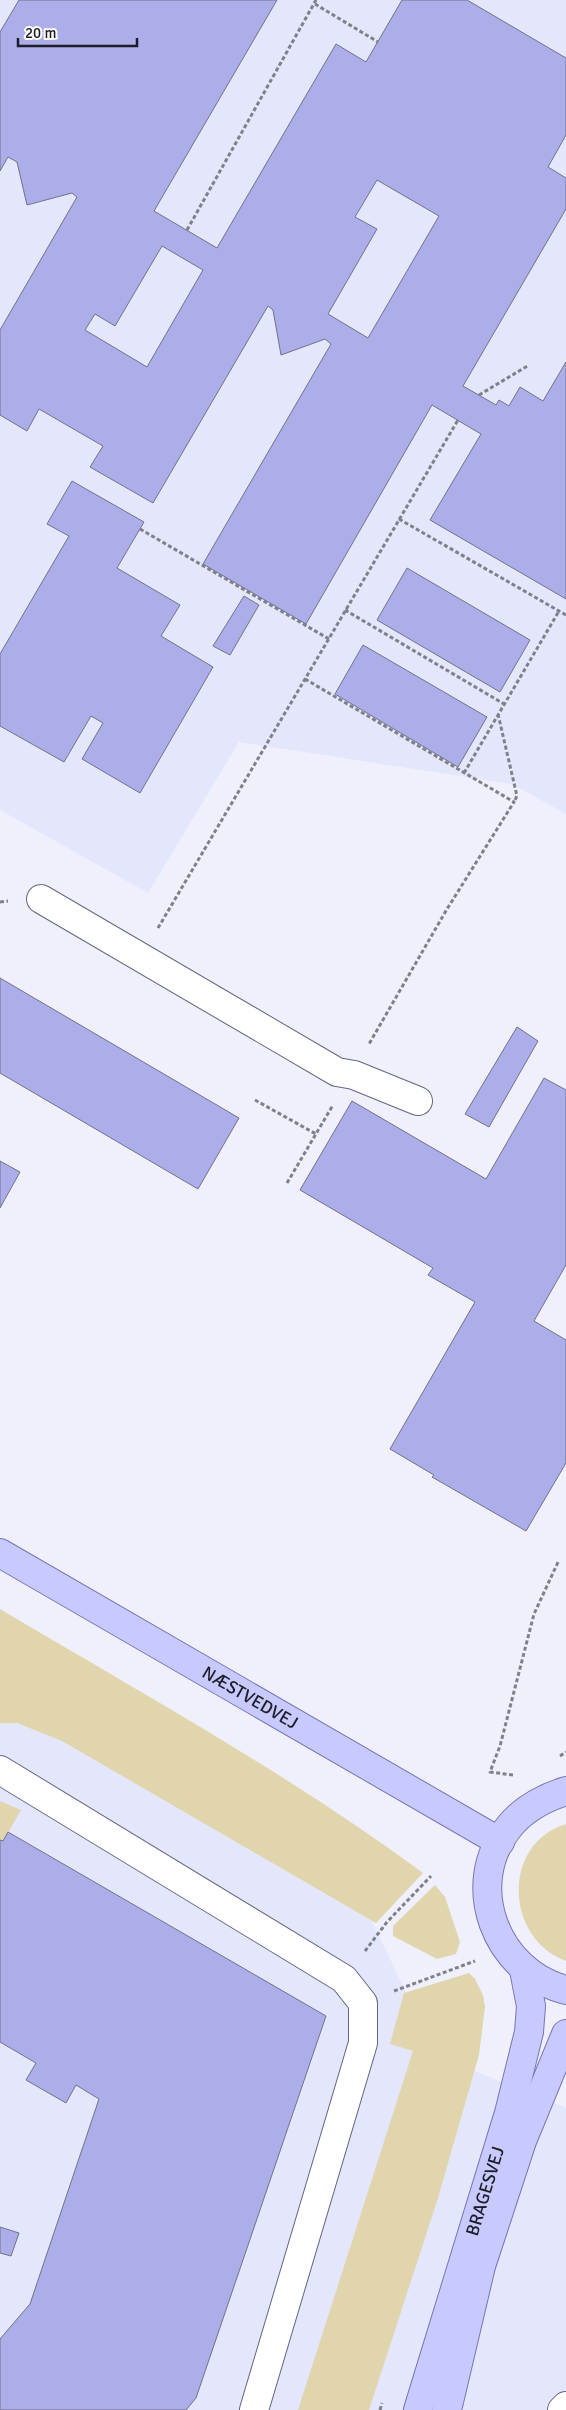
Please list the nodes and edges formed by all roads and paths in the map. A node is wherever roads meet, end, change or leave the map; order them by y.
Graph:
1 (316, 2) edge
2 (378, 42) dead end
3 (187, 230) dead end
4 (529, 365) dead end
5 (479, 394) dead end
6 (458, 420) dead end
7 (399, 519) junction
8 (140, 529) dead end
9 (346, 610) junction
10 (559, 611) junction
11 (566, 615) edge
12 (329, 639) junction
13 (305, 679) junction
14 (504, 704) junction
15 (498, 714) junction
16 (464, 773) junction
17 (514, 802) junction
18 (41, 899) dead end
19 (141, 957) junction
20 (351, 1074) junction
21 (255, 1100) dead end
22 (418, 1101) dead end
23 (316, 1134) junction
24 (287, 1183) dead end
25 (0, 1553) edge
26 (559, 1560) dead end
27 (0, 1770) edge
28 (490, 1772) dead end
29 (566, 1791) edge
30 (500, 1842) junction
31 (431, 1876) dead end
32 (480, 1959) dead end
33 (524, 1970) junction
34 (344, 1979) junction
35 (566, 1990) edge
36 (363, 2003) junction
37 (566, 2034) edge
38 (430, 2373) junction
39 (566, 2406) edge
40 (254, 2410) edge
41 (418, 2410) edge
42 (422, 2410) edge
43 (447, 2410) edge
44 (562, 2410) edge

1 - 2 path
1 - 3 path
4 - 5 path
6 - 7 path
7 - 9 path
7 - 10 path
8 - 12 path
9 - 12 path
9 - 14 path
10 - 11 path
10 - 14 path
12 - 13 path
13 - 16 path
13 - 19 path
14 - 15 path
15 - 16 path
15 - 17 path
16 - 17 path
17 - 20 path
18 - 19 street
19 - 20 street
20 - 22 street
20 - 23 path
21 - 23 path
23 - 24 path
25 - 30 main road, NÆSTVEDVEJ
26 - 28 path
27 - 34 street
29 - 30 main road
30 - 33 main road
31 - 34 path
32 - 36 path
33 - 35 main road
33 - 38 main road, BRAGESVEJ
34 - 36 street
36 - 40 street
37 - 43 main road, BRAGESVEJ
38 - 41 main road, BRAGESVEJ
38 - 42 street
39 - 44 street

